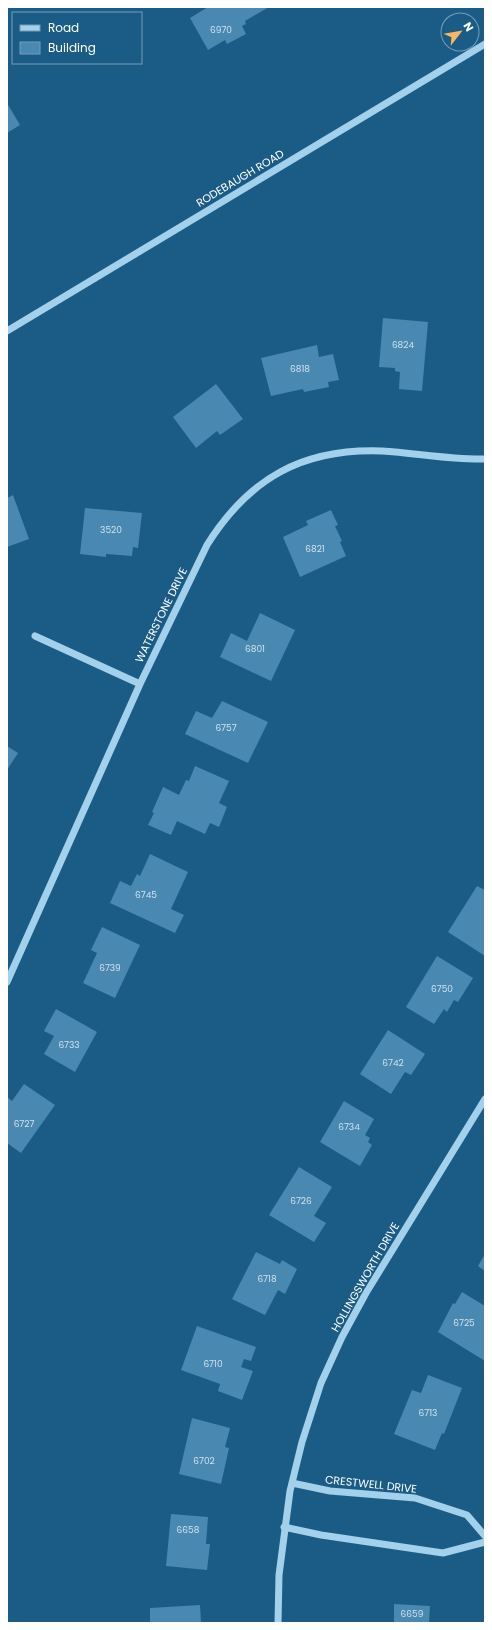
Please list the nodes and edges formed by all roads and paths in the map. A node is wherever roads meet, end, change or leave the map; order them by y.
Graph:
1 (485, 44) edge
2 (7, 331) edge
3 (485, 459) edge
4 (35, 636) dead end
5 (140, 684) junction
6 (7, 982) edge
7 (485, 1099) edge
8 (292, 1483) junction
9 (284, 1527) junction
10 (485, 1536) edge
11 (485, 1542) edge
12 (278, 1623) edge

1 - 2 street, RODEBAUGH ROAD
3 - 5 street, WATERSTONE DRIVE
4 - 5 street
5 - 6 street, WATERSTONE DRIVE
7 - 8 street, HOLLINGSWORTH DRIVE
8 - 9 street, HOLLINGSWORTH DRIVE
8 - 10 street, CRESTWELL DRIVE
9 - 11 street
9 - 12 street, HOLLINGSWORTH DRIVE

